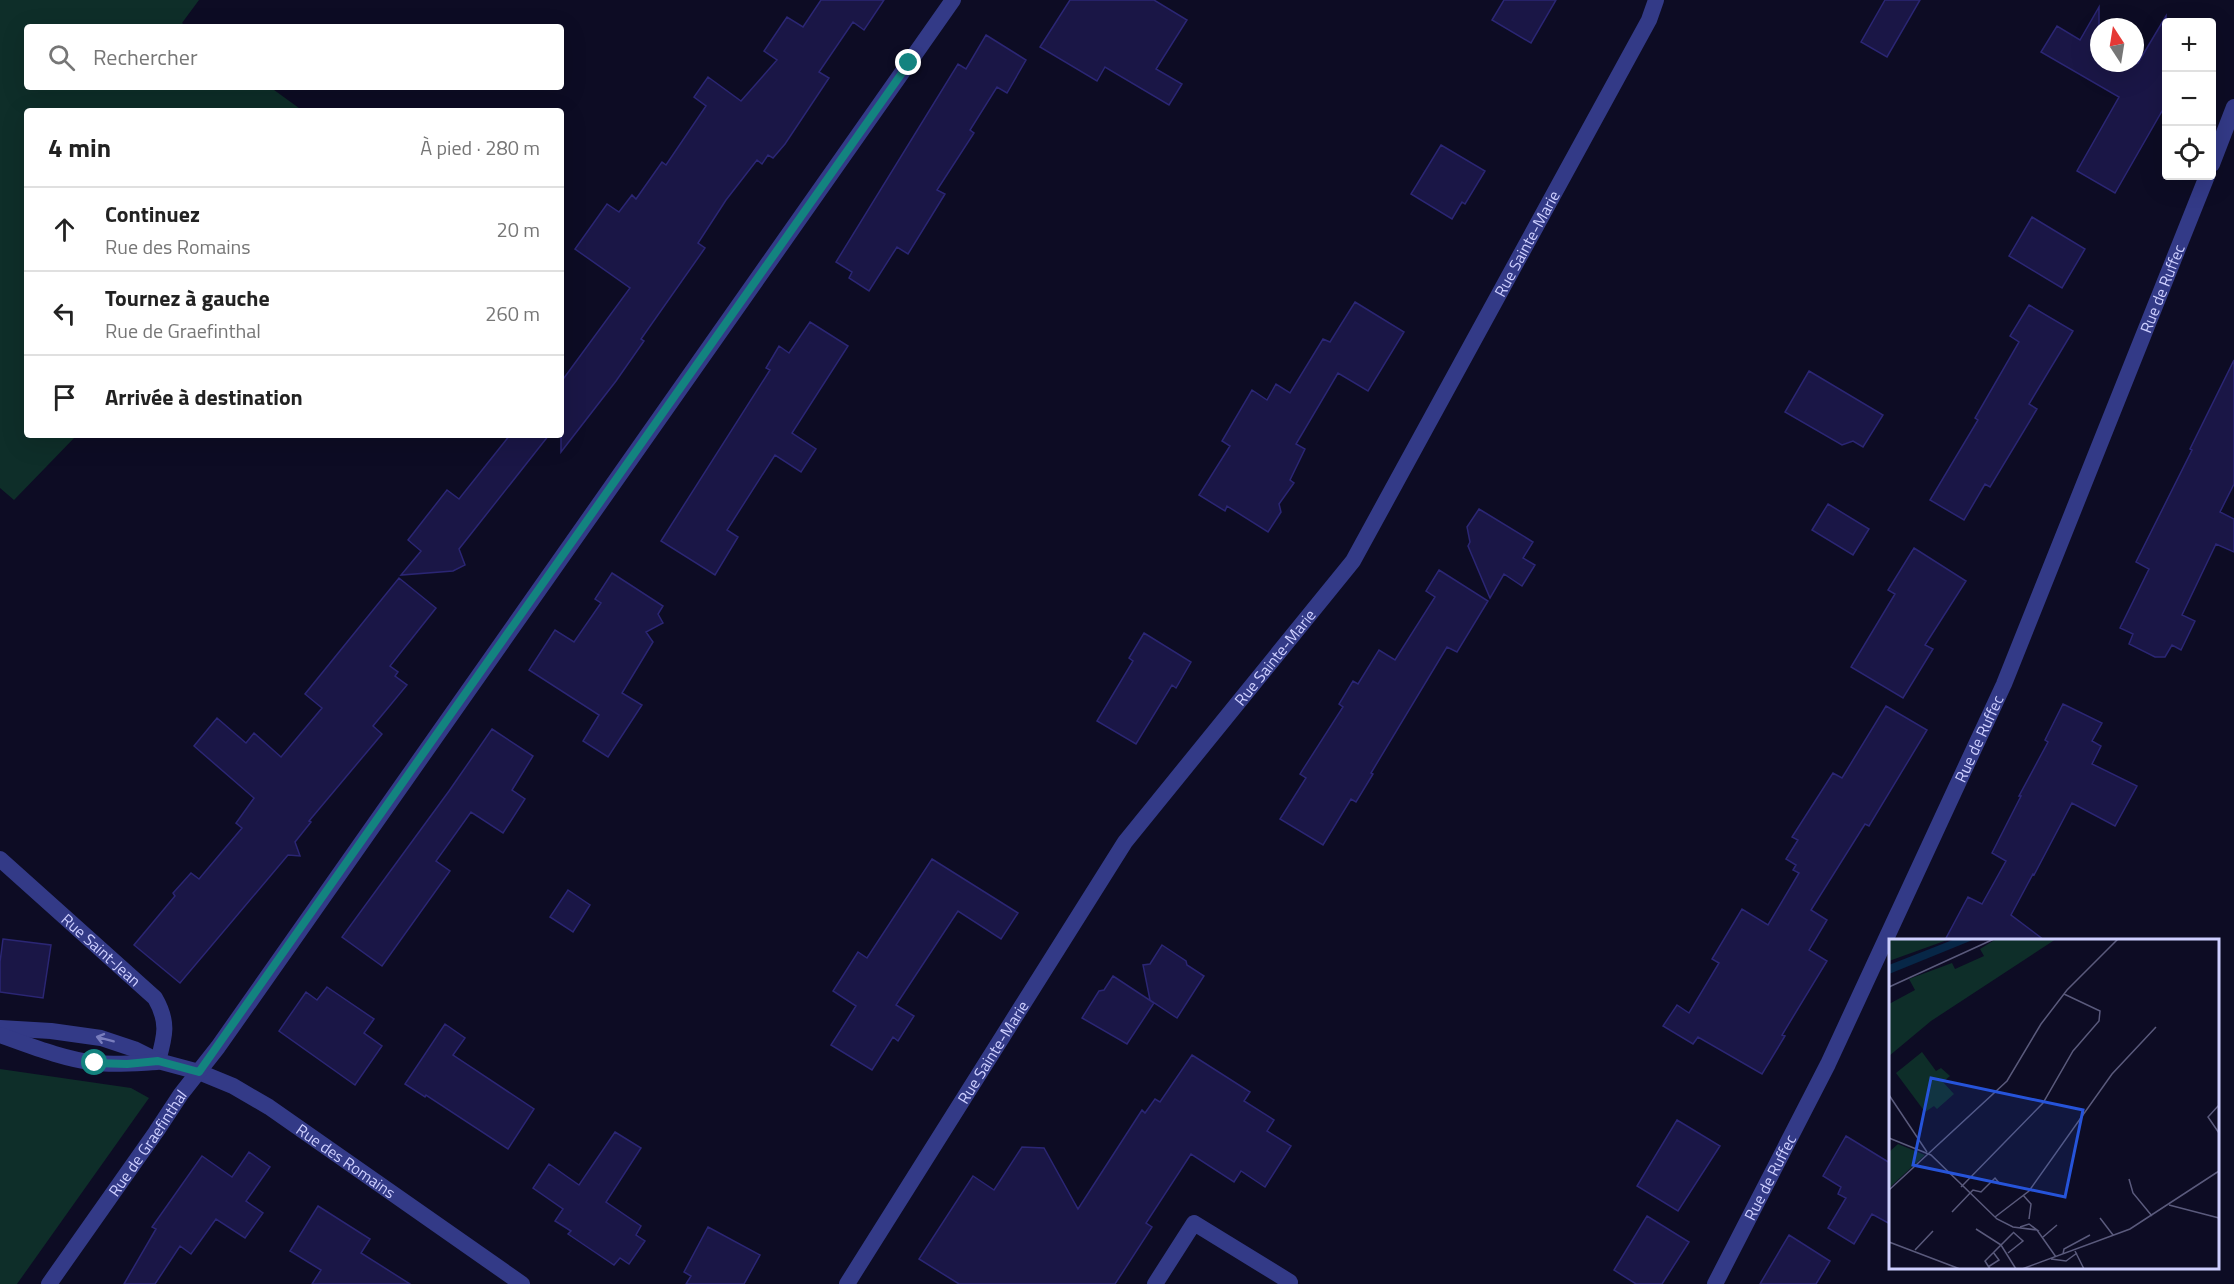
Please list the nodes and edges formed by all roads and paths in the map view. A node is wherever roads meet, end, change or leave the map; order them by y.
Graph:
1 (953, 0) edge
2 (1656, 0) edge
3 (2234, 107) edge
4 (2216, 152) edge
5 (2205, 180) edge
6 (0, 859) edge
7 (0, 1028) edge
8 (0, 1035) edge
9 (158, 1061) junction
10 (199, 1072) junction
11 (1290, 1282) dead end
12 (49, 1284) edge
13 (522, 1284) edge
14 (847, 1284) edge
15 (1155, 1284) edge
16 (1715, 1284) edge

1 - 10 street, Rue de Graefinthal
2 - 14 street, Rue Sainte-Marie
3 - 4 street
5 - 16 street, Rue de Ruffec
6 - 9 street, Rue Saint-Jean
9 -> 7 street, Rue des Romains
8 - 9 street, Rue des Romains
9 - 10 street, Rue des Romains
10 - 12 street, Rue de Graefinthal
10 - 13 street, Rue des Romains
11 - 15 street

